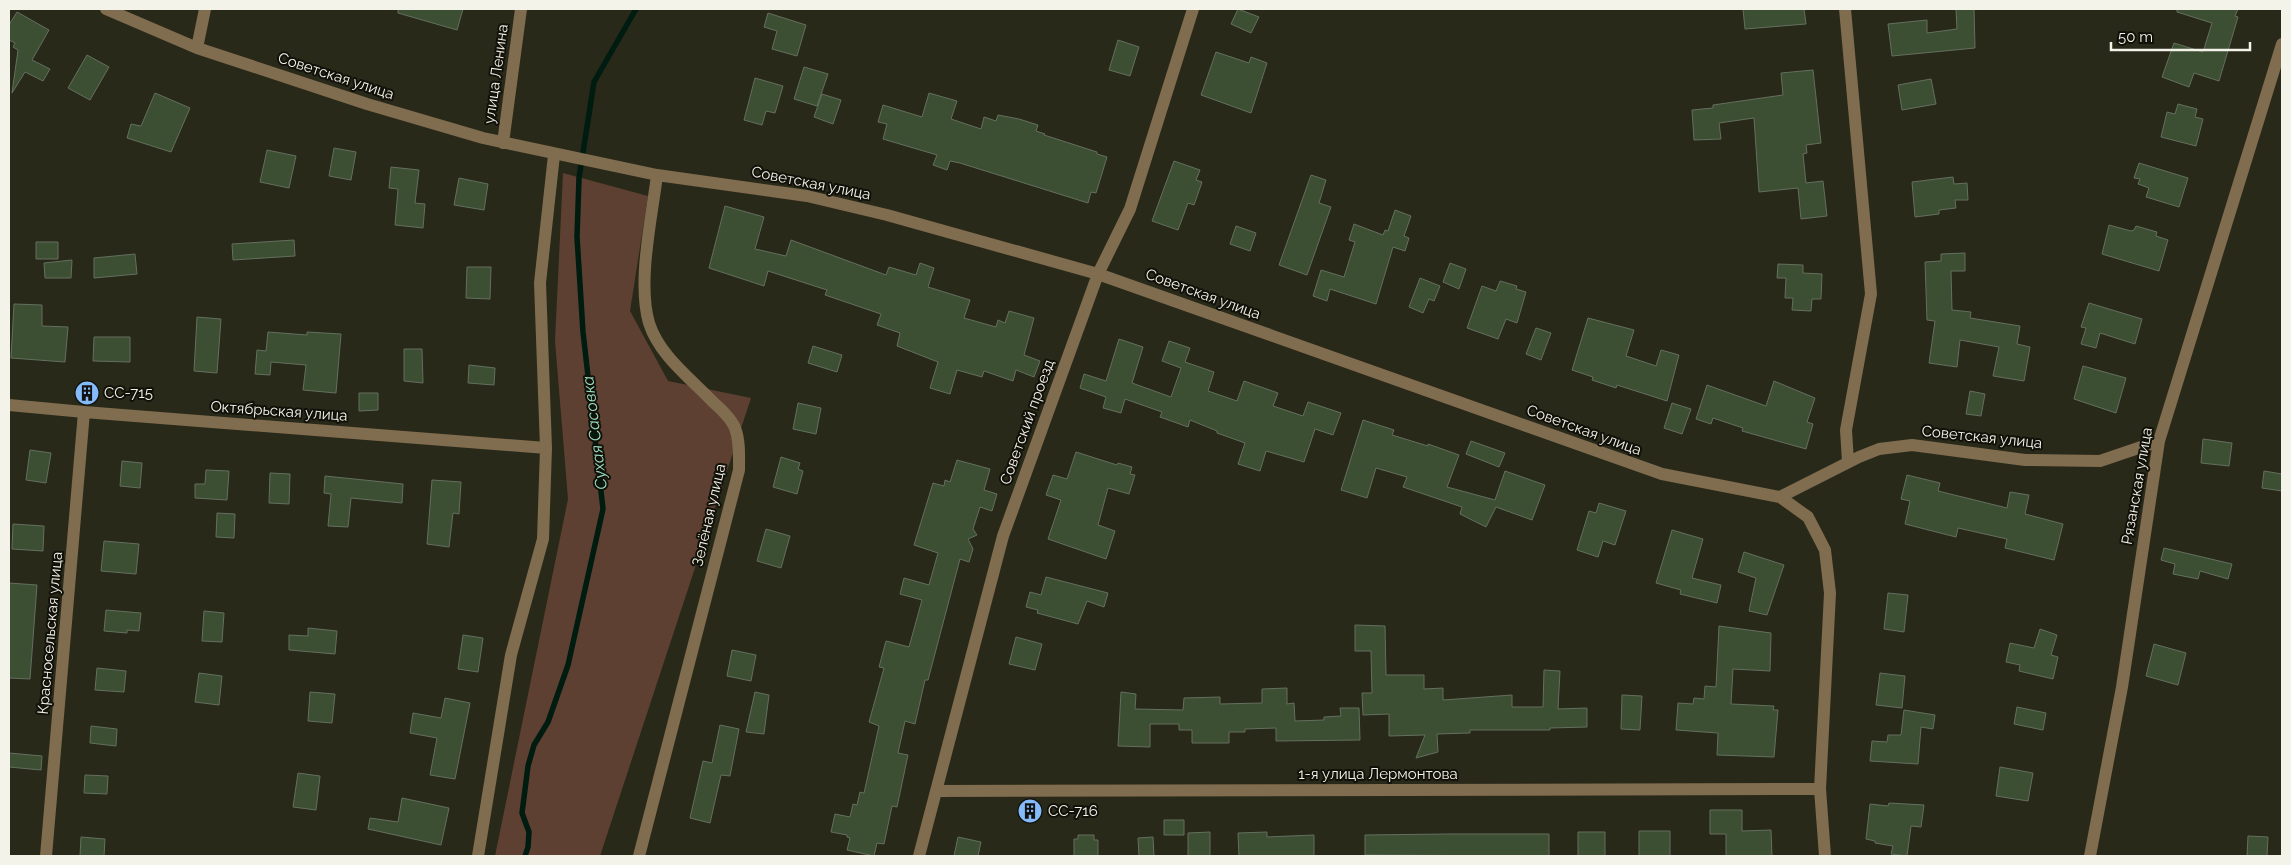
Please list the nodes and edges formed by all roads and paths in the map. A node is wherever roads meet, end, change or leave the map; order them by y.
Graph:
1 (106, 9) edge
2 (205, 9) edge
3 (521, 9) edge
4 (1193, 9) edge
5 (1845, 9) edge
6 (2282, 44) edge
7 (197, 48) junction
8 (503, 143) junction
9 (558, 155) junction
10 (657, 175) junction
11 (1098, 274) junction
12 (9, 405) edge
13 (84, 412) junction
14 (2159, 441) junction
15 (546, 448) junction
16 (1848, 462) junction
17 (1780, 497) junction
18 (1820, 789) junction
19 (936, 791) junction
20 (46, 856) edge
21 (478, 856) edge
22 (639, 856) edge
23 (919, 856) edge
24 (1825, 856) edge
25 (2090, 856) edge

1 - 7 street, Советская улица
2 - 7 street
3 - 8 street, улица Ленина
4 - 11 street, Советский проезд
5 - 16 street
6 - 14 street, Рязанская улица
7 - 8 street, Советская улица
8 - 9 street, Советская улица
9 - 10 street, Советская улица
9 - 15 street
10 - 11 street, Советская улица
10 - 22 street, Зелёная улица
11 - 17 street, Советская улица
11 - 19 street, Советский проезд
12 - 13 street, Октябрьская улица
13 - 15 street, Октябрьская улица
13 - 20 street, Красносельская улица
14 - 16 street, Советская улица
14 - 25 street, Рязанская улица
15 - 21 street
16 - 17 street, Советская улица
17 - 18 street, Советская улица
18 - 19 street, 1-я улица Лермонтова
18 - 24 street, Советская улица
19 - 23 street, Советский проезд

